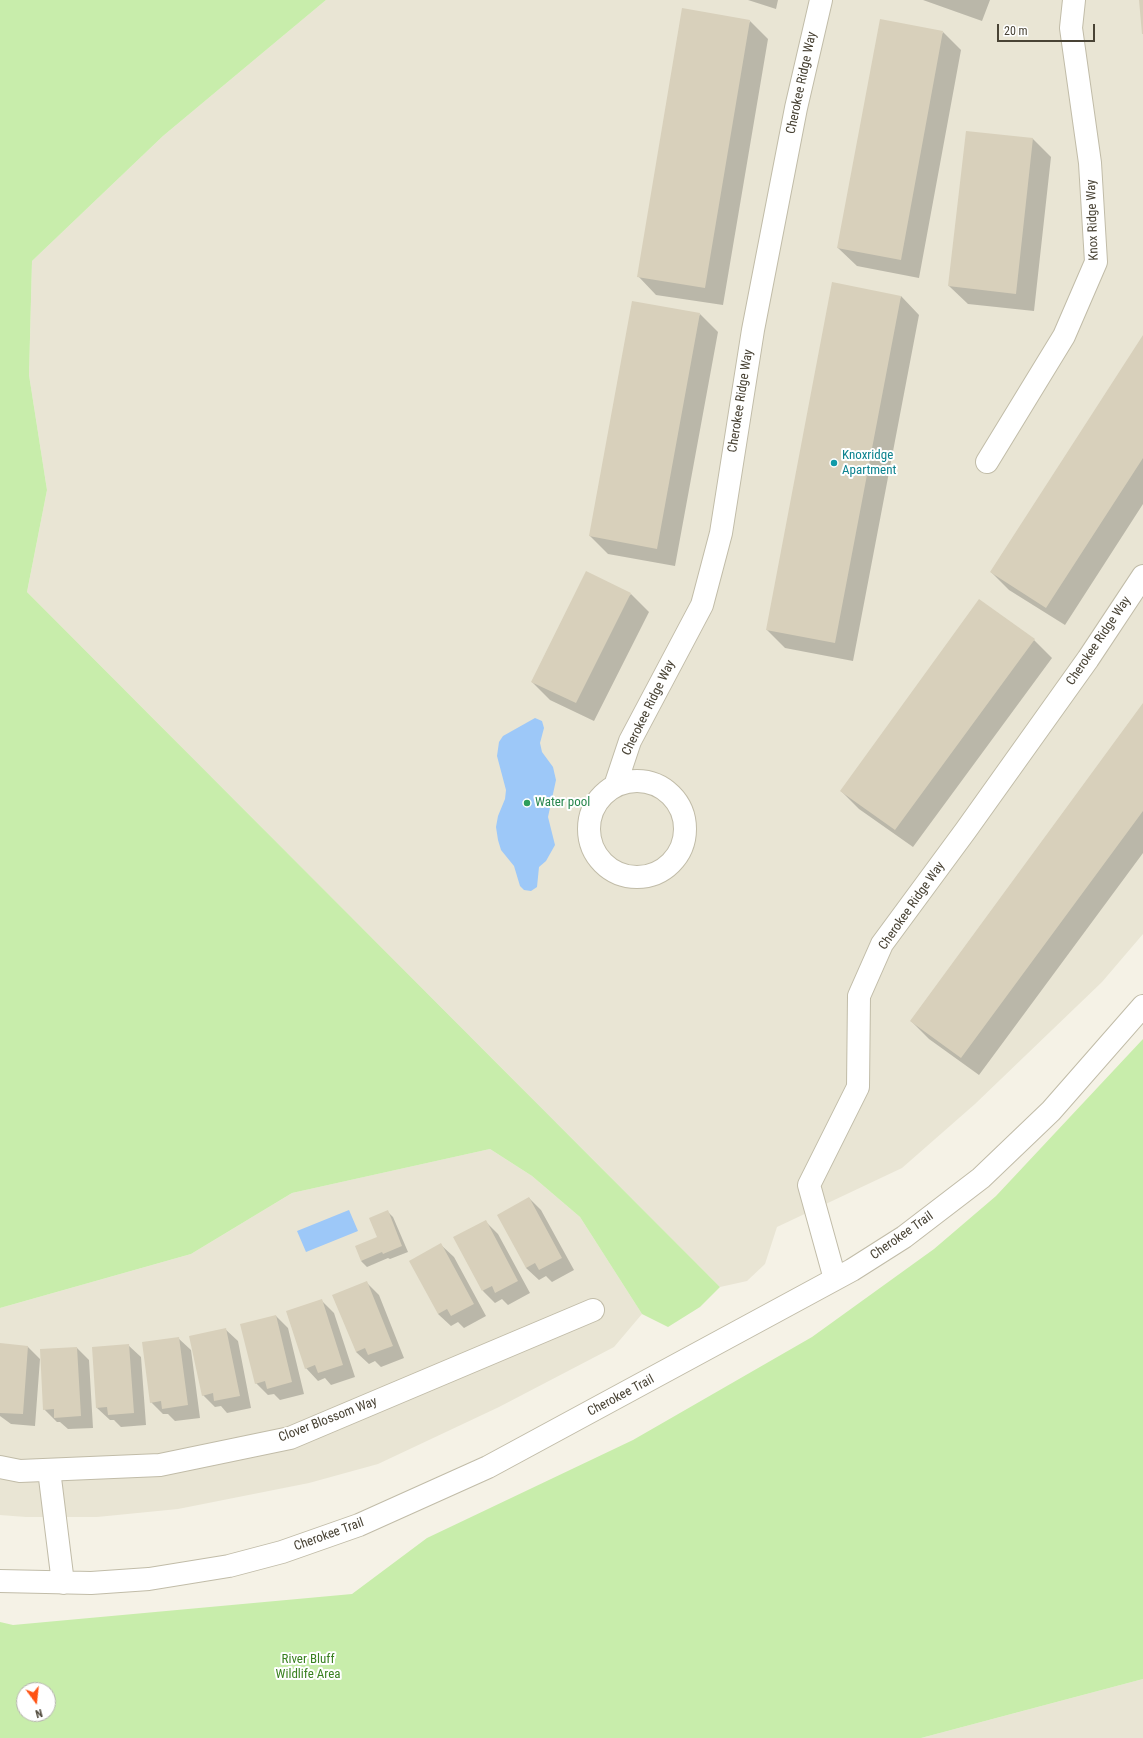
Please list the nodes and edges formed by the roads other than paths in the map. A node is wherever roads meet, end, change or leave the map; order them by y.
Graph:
1 (821, 0) edge
2 (1074, 0) edge
3 (987, 462) dead end
4 (1143, 576) edge
5 (615, 786) junction
6 (1143, 1006) edge
7 (835, 1279) junction
8 (593, 1310) dead end
9 (0, 1467) edge
10 (49, 1470) junction
11 (0, 1581) edge
12 (63, 1583) junction

1 - 5 street, Cherokee Ridge Way
2 - 3 street, Knox Ridge Way
4 - 7 street, Cherokee Ridge Way
5 - 5 street
6 - 7 street, Cherokee Trail
7 - 12 street, Cherokee Trail
8 - 10 street, Clover Blossom Way
9 - 10 street, Clover Blossom Way
10 - 12 street
11 - 12 street, Cherokee Trail

